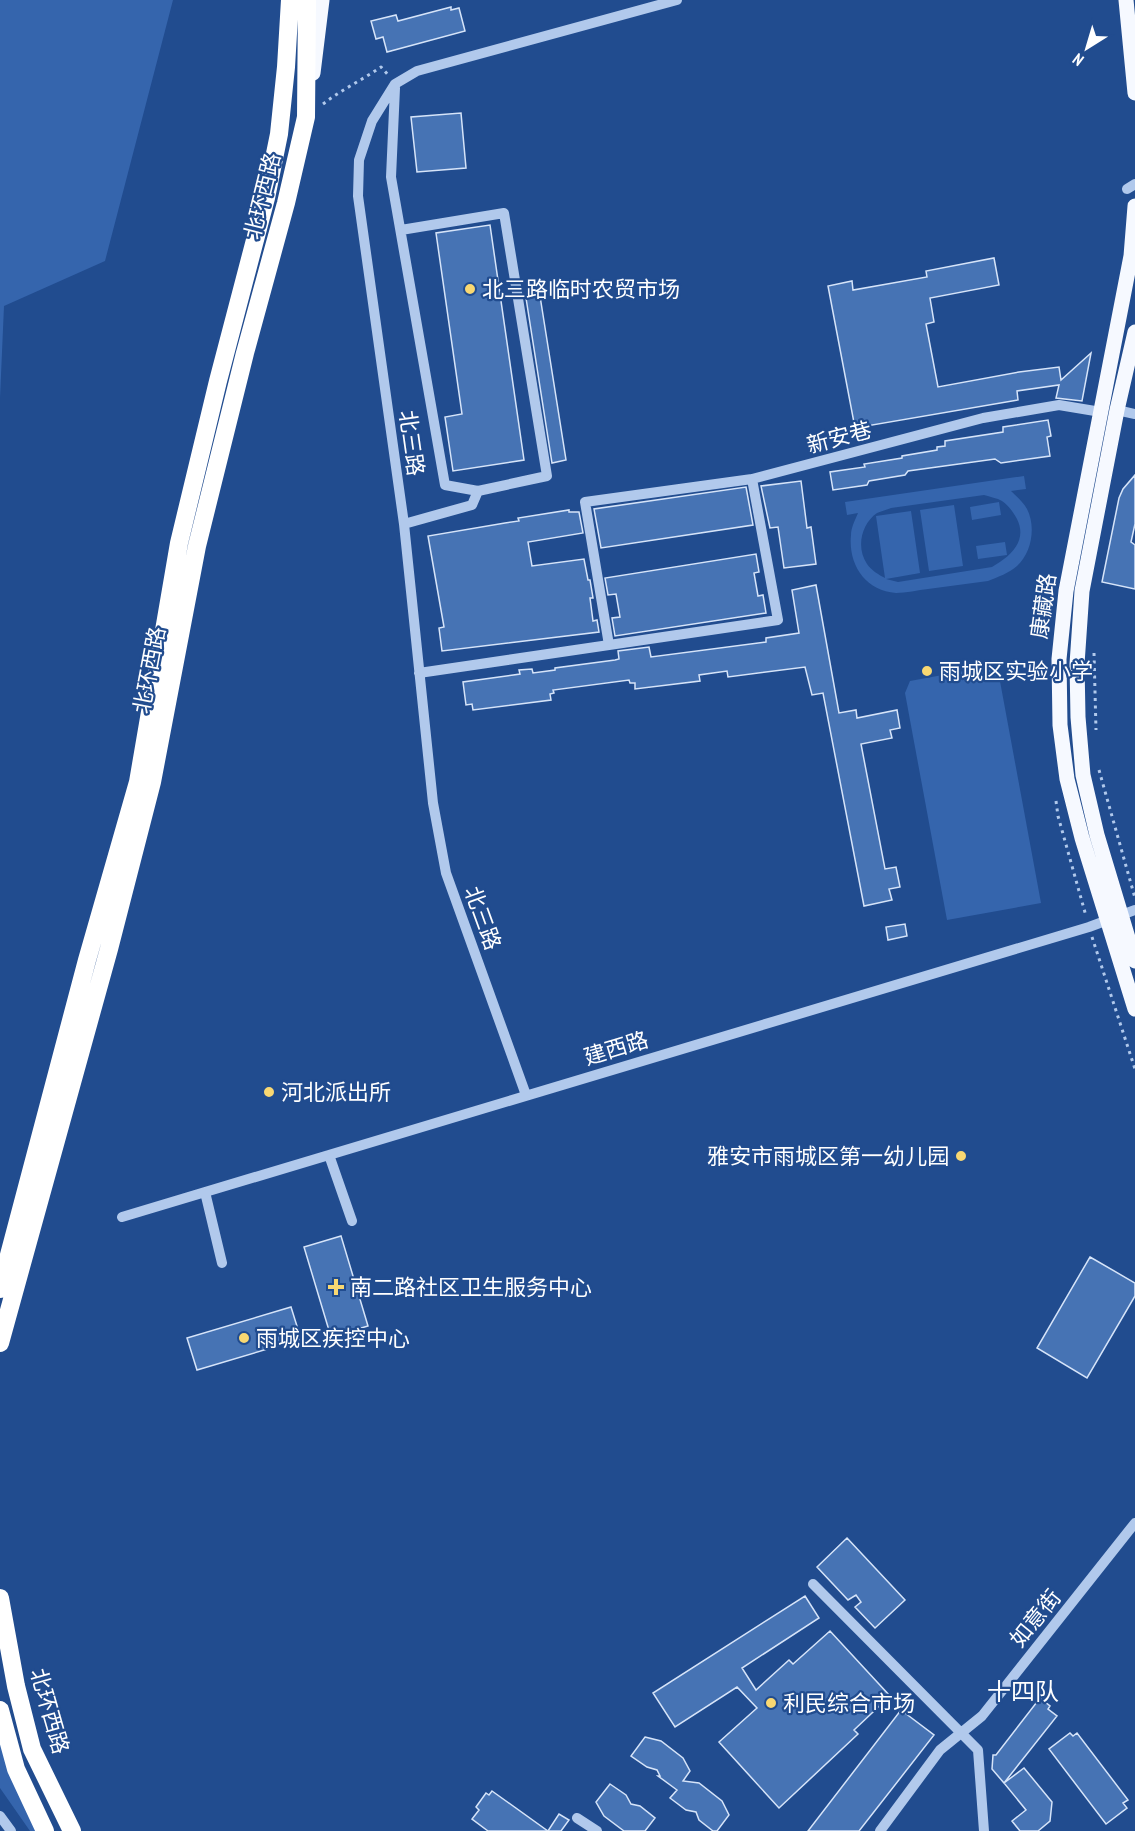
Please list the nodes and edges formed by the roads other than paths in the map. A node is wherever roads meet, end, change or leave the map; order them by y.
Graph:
1 (290, 0) edge
2 (306, 0) edge
3 (322, 0) edge
4 (677, 0) edge
5 (1126, 0) edge
6 (395, 84) junction
7 (1135, 93) edge
8 (306, 117) junction
9 (1135, 206) edge
10 (401, 230) junction
11 (1135, 332) edge
12 (1117, 410) junction
13 (1101, 412) junction
14 (1135, 414) edge
15 (752, 479) junction
16 (478, 491) junction
17 (404, 524) junction
18 (609, 645) junction
19 (419, 673) junction
20 (1121, 915) edge
21 (1135, 961) edge
22 (1135, 1009) edge
23 (526, 1095) junction
24 (329, 1155) junction
25 (205, 1192) junction
26 (122, 1217) dead end
27 (352, 1221) dead end
28 (222, 1263) dead end
29 (0, 1289) edge
30 (0, 1343) edge
31 (1135, 1523) edge
32 (813, 1584) dead end
33 (0, 1598) edge
34 (0, 1710) edge
35 (960, 1733) junction
36 (0, 1815) edge
37 (577, 1818) dead end
38 (12, 1831) edge
39 (45, 1831) edge
40 (72, 1831) edge
41 (597, 1831) edge
42 (880, 1831) edge
43 (984, 1831) edge

1 - 29 highway, 北环西路
2 - 8 highway, 北环西路
3 - 8 main road
4 - 6 street, 北三路
5 - 7 main road
6 - 10 street
6 - 17 street, 北三路
8 - 30 highway, 北环西路
9 - 13 main road, 康藏路
10 - 16 street
10 - 16 street
11 - 12 main road, 康藏路
12 - 14 street
12 - 20 main road, 康藏路
13 - 15 street, 新安巷
13 - 20 main road, 康藏路
15 - 18 street, 新安巷
15 - 18 street
16 - 17 street
17 - 19 street, 北三路
18 - 19 street
19 - 23 street, 北三路
20 - 21 main road, 康藏路
20 - 22 main road, 康藏路
20 - 23 street, 建西路
23 - 24 street, 建西路
24 - 25 street, 建西路
24 - 27 street
25 - 26 street, 建西路
25 - 28 street
31 - 35 street, 如意街
32 - 35 street
33 - 40 highway, 北环西路
34 - 39 highway
35 - 42 street, 如意街
35 - 43 street
36 - 38 street
37 - 41 street

